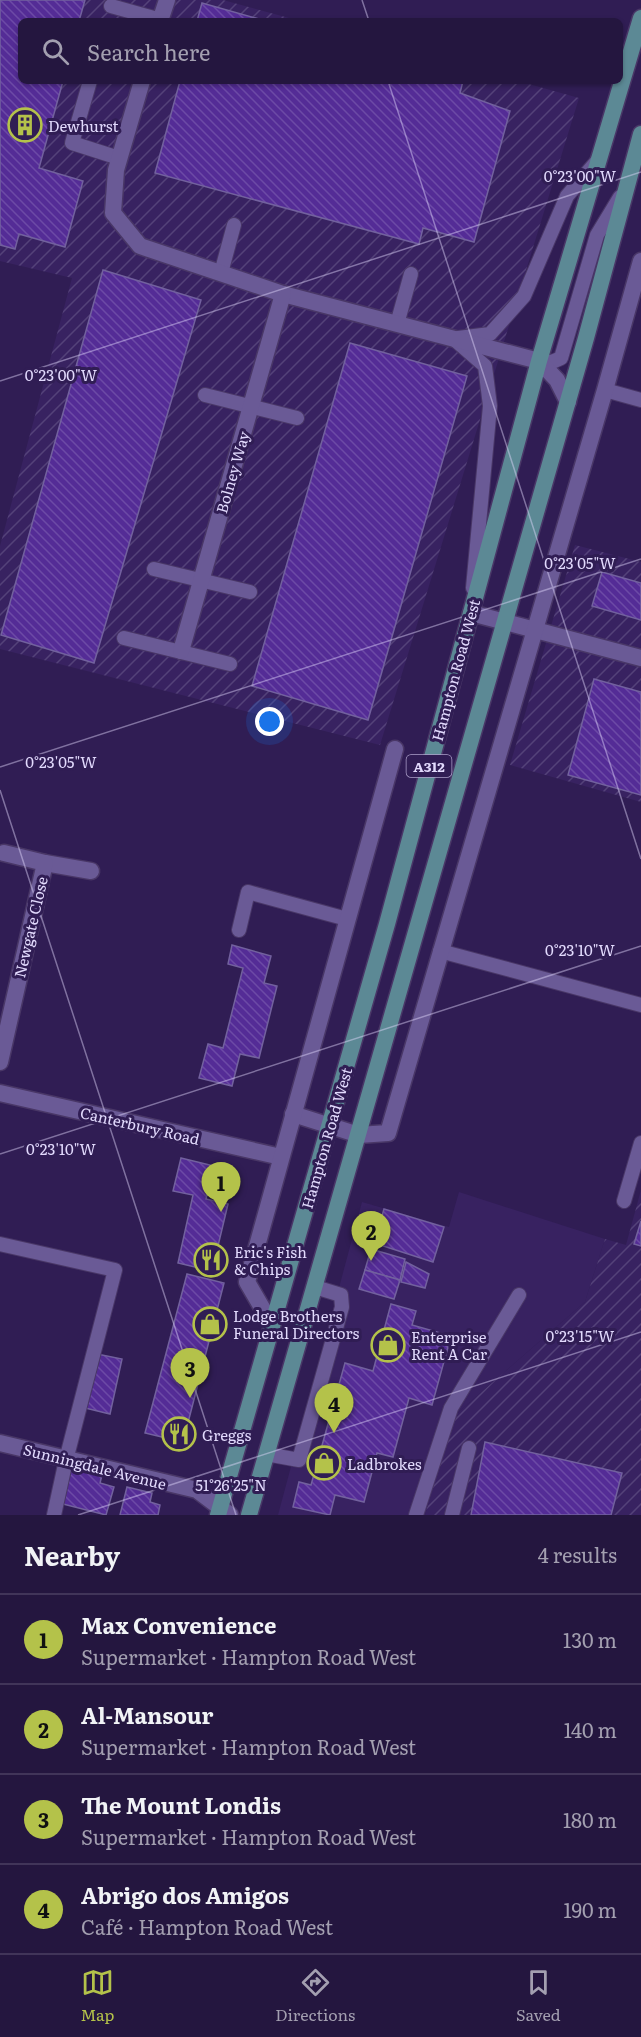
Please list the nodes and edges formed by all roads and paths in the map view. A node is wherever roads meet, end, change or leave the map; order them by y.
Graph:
1 (167, 0) edge
2 (112, 3) edge
3 (108, 18) edge
4 (152, 18) edge
5 (161, 18) edge
6 (641, 18) edge
7 (623, 77) edge
8 (89, 84) edge
9 (141, 84) edge
10 (621, 84) edge
11 (641, 134) edge
12 (119, 158) junction
13 (598, 159) junction
14 (627, 185) junction
15 (234, 225) dead end
16 (641, 261) edge
17 (221, 273) junction
18 (411, 274) dead end
19 (283, 294) junction
20 (397, 324) junction
21 (453, 339) junction
22 (538, 361) junction
23 (605, 390) junction
24 (205, 395) dead end
25 (641, 400) edge
26 (568, 402) junction
27 (251, 407) junction
28 (297, 418) dead end
29 (154, 569) dead end
30 (201, 581) junction
31 (250, 592) dead end
32 (471, 613) junction
33 (505, 622) junction
34 (535, 630) junction
35 (123, 638) dead end
36 (181, 651) junction
37 (641, 658) edge
38 (230, 664) dead end
39 (395, 749) dead end
40 (4, 853) dead end
41 (45, 863) junction
42 (91, 871) dead end
43 (346, 919) junction
44 (239, 930) dead end
45 (440, 951) junction
46 (641, 1005) edge
47 (0, 1062) edge
48 (0, 1093) edge
49 (293, 1114) junction
50 (330, 1126) junction
51 (359, 1135) junction
52 (641, 1143) edge
53 (281, 1157) junction
54 (624, 1202) dead end
55 (0, 1244) edge
56 (315, 1287) junction
57 (519, 1295) dead end
58 (272, 1323) junction
59 (0, 1443) edge
60 (469, 1448) dead end
61 (266, 1454) junction
62 (66, 1460) junction
63 (223, 1512) edge
64 (54, 1515) edge
65 (249, 1515) edge
66 (416, 1515) edge
67 (452, 1515) edge

1 - 5 street
2 - 3 lane
2 - 4 lane
6 - 7 main road, Hampton Road West / A312
8 - 12 lane
9 - 12 street
10 - 13 main road, Hampton Road West / A312
11 - 14 main road, Hampton Road West / A312
12 - 17 street
13 - 21 lane
13 - 22 main road, Hampton Road West / A312
14 - 22 lane
14 - 26 main road, Hampton Road West / A312
15 - 17 lane
16 - 23 street, Hampton Road West
17 - 19 street
18 - 20 lane
19 - 20 street
19 - 27 street, Bolney Way
20 - 21 street
21 - 22 street
21 - 32 lane
22 - 26 street
22 - 32 main road, Hampton Road West / A312
23 - 25 lane
23 - 34 street, Hampton Road West
24 - 27 lane
26 - 33 main road, Hampton Road West / A312
27 - 28 lane
27 - 30 street, Bolney Way
29 - 30 lane
30 - 31 lane
30 - 36 street, Bolney Way
32 - 33 street
32 - 50 main road, Hampton Road West / A312
33 - 34 street
33 - 51 main road, Hampton Road West / A312
34 - 37 street
34 - 45 street, Hampton Road West
35 - 36 lane
36 - 38 lane
39 - 43 street
40 - 41 street, Newgate Close
41 - 42 street, Newgate Close
41 - 47 street, Newgate Close
43 - 44 lane
43 - 49 street
45 - 46 lane
45 - 51 street, Hampton Road West
48 - 53 street, Canterbury Road
49 - 50 street
49 - 53 street
50 - 51 street
50 - 58 main road, Hampton Road West / A312
51 - 56 main road, Hampton Road West / A312
52 - 54 lane
53 - 58 street
55 - 62 lane
56 - 61 main road, Hampton Road West / A312
56 - 61 lane
57 - 66 lane
58 - 63 main road, Hampton Road West / A312
59 - 62 street, Sunningdale Avenue
60 - 67 lane
61 - 65 main road, Hampton Road West / A312
62 - 63 street, Sunningdale Avenue
62 - 64 lane

